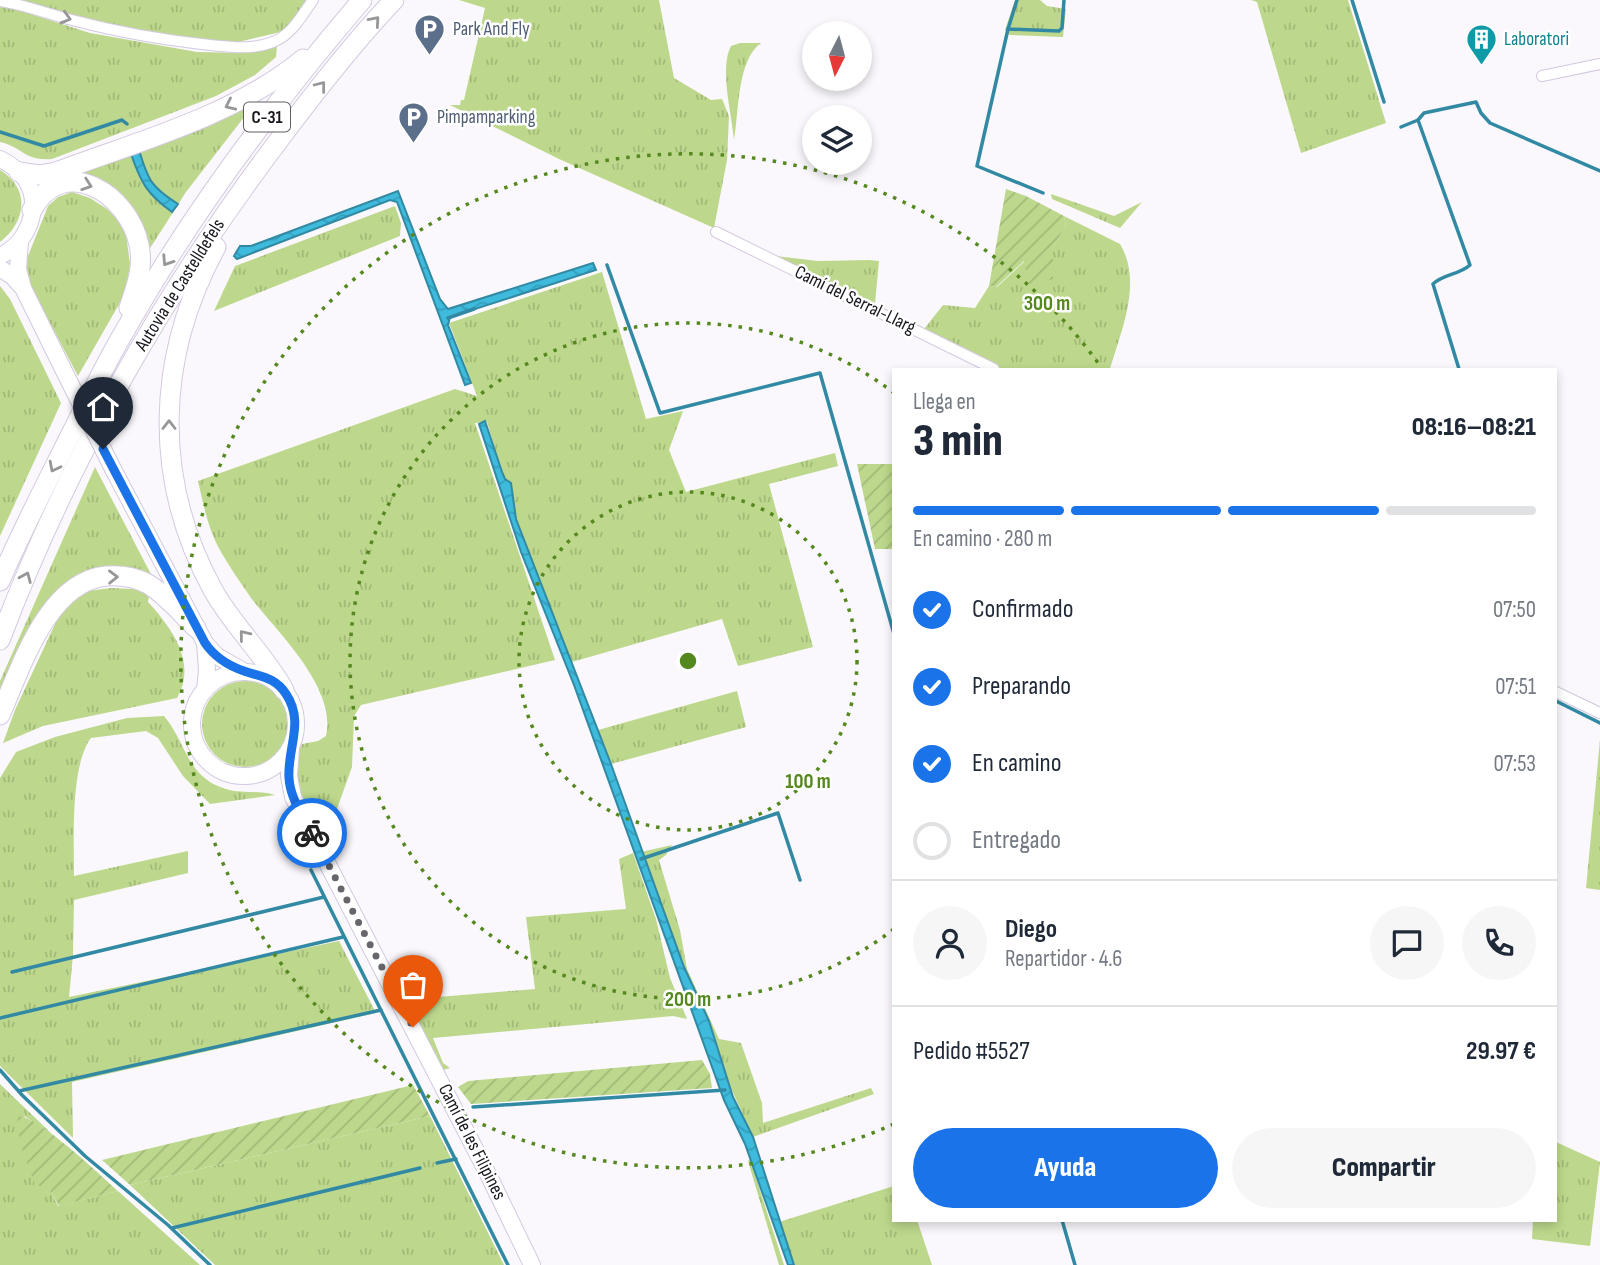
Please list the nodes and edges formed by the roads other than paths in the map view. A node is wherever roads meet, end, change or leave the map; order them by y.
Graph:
1 (313, 0) edge
2 (362, 0) edge
3 (394, 0) edge
4 (0, 1) edge
5 (334, 33) junction
6 (1600, 64) edge
7 (1542, 76) dead end
8 (0, 159) edge
9 (19, 172) junction
10 (249, 179) junction
11 (32, 210) junction
12 (716, 232) dead end
13 (20, 242) junction
14 (0, 256) edge
15 (0, 268) edge
16 (23, 288) junction
17 (119, 340) junction
18 (991, 368) edge
19 (0, 581) edge
20 (200, 636) junction
21 (0, 640) edge
22 (245, 672) junction
23 (205, 690) junction
24 (284, 690) junction
25 (1557, 692) edge
26 (1600, 713) edge
27 (0, 715) edge
28 (291, 748) junction
29 (254, 776) junction
30 (293, 797) junction
31 (532, 1265) edge

4 -> 1 street
2 - 5 highway, Autovia de Castelldefels / C-31
10 -> 3 highway, Autovia de Castelldefels / C-31
5 -> 9 highway
5 -> 17 highway, Autovia de Castelldefels / C-31
6 - 7 street
8 - 9 main road
9 - 11 main road
21 -> 10 highway, Autovia de Castelldefels / C-31
24 -> 10 highway
11 - 13 main road
11 -> 17 highway
12 - 18 street, Camí del Serral-Llarg
13 - 14 main road
13 - 16 main road
15 - 16 main road
16 - 20 main road, bridge
17 -> 19 highway, Autovia de Castelldefels / C-31
20 - 22 main road
20 - 23 main road
27 -> 20 highway
22 - 23 main road
22 - 24 main road
23 - 29 main road
24 - 28 main road
25 - 26 street
28 - 29 main road
28 - 30 main road
29 - 30 main road
30 - 31 main road, Camí de les Filipines

